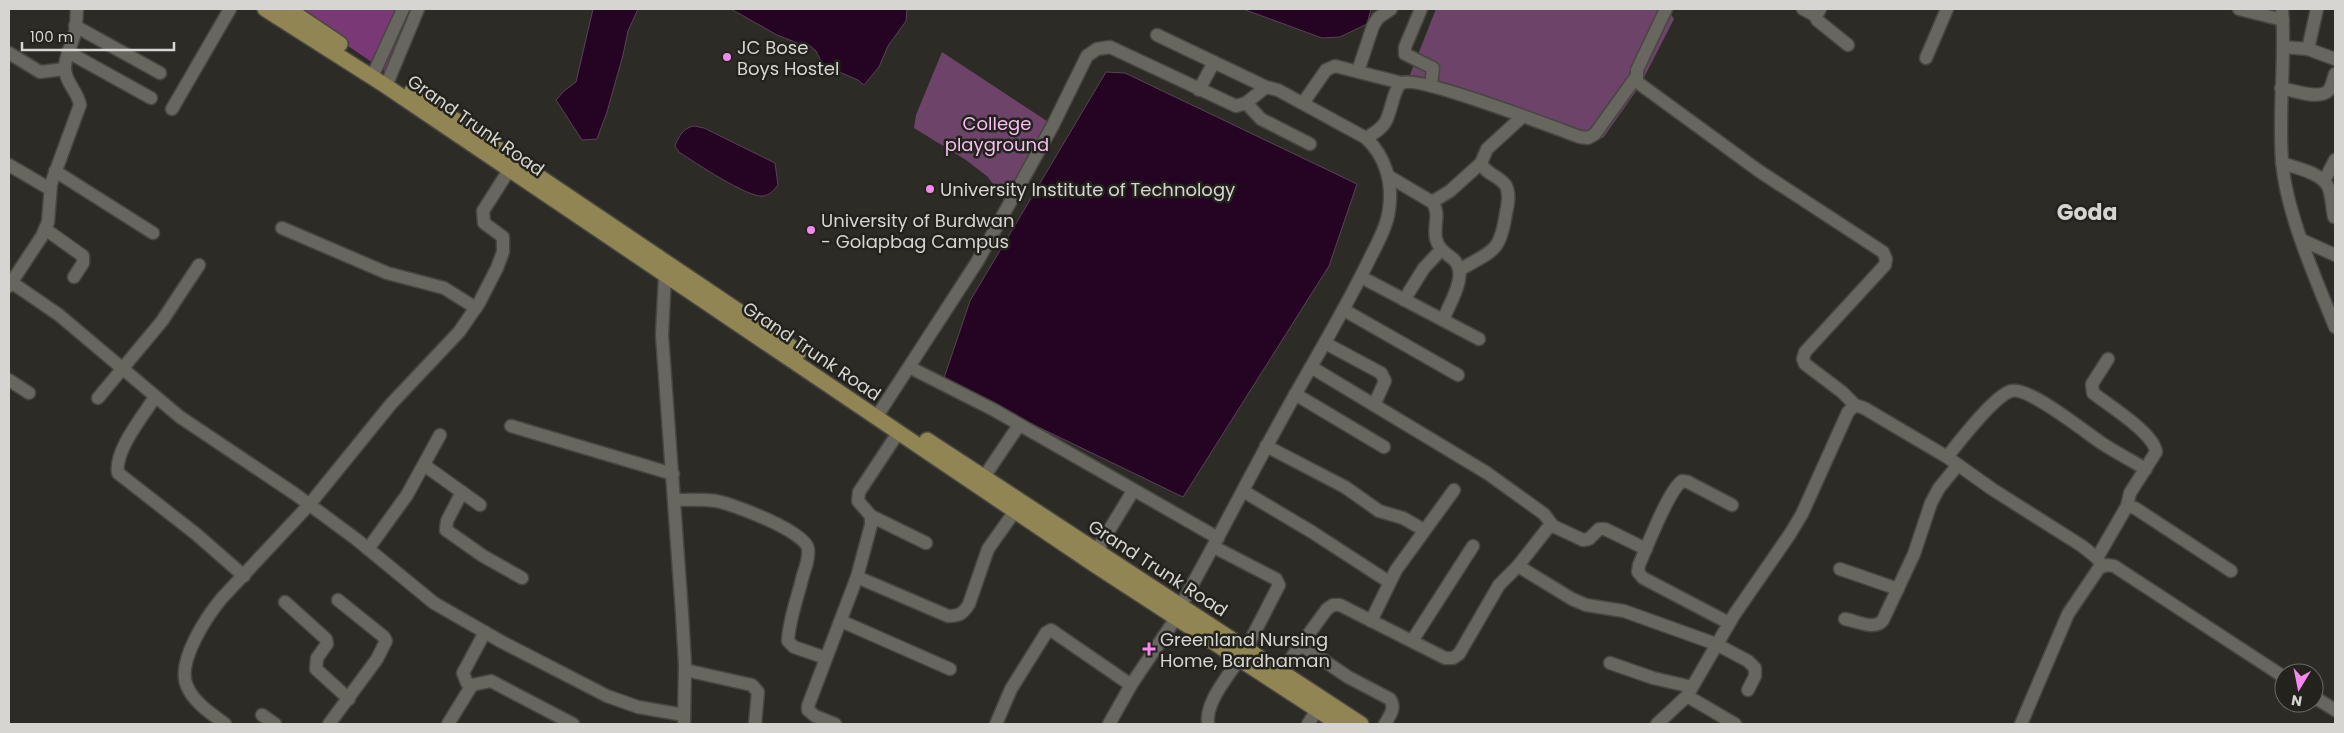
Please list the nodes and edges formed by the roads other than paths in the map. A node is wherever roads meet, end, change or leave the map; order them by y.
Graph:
1 (77, 9) edge
2 (230, 9) edge
3 (265, 9) edge
4 (288, 9) edge
5 (403, 9) edge
6 (418, 9) edge
7 (1392, 9) edge
8 (1421, 9) edge
9 (1666, 9) edge
10 (1803, 9) edge
11 (1947, 9) edge
12 (2239, 9) edge
13 (2317, 9) edge
14 (1818, 12) edge
15 (2282, 14) edge
16 (76, 26) junction
17 (1157, 35) dead end
18 (1848, 45) dead end
19 (2283, 47) junction
20 (2308, 49) junction
21 (68, 52) junction
22 (9, 53) edge
23 (1926, 58) dead end
24 (2335, 59) edge
25 (1214, 62) junction
26 (65, 69) junction
27 (1358, 71) junction
28 (160, 73) dead end
29 (374, 73) junction
30 (2335, 74) edge
31 (1636, 77) junction
32 (388, 81) junction
33 (1402, 83) junction
34 (1431, 86) junction
35 (1266, 87) junction
36 (2282, 88) junction
37 (1199, 90) junction
38 (151, 98) dead end
39 (1246, 103) junction
40 (1303, 103) junction
41 (172, 109) dead end
42 (1522, 117) junction
43 (1366, 138) junction
44 (1310, 144) dead end
45 (2335, 160) edge
46 (1481, 163) junction
47 (2282, 163) junction
48 (9, 165) edge
49 (509, 170) junction
50 (55, 171) junction
51 (1388, 176) junction
52 (2324, 181) junction
53 (50, 189) junction
54 (1432, 202) junction
55 (2334, 216) dead end
56 (282, 228) dead end
57 (45, 229) junction
58 (153, 233) dead end
59 (2302, 240) junction
60 (1441, 250) junction
61 (2335, 255) edge
62 (198, 266) dead end
63 (667, 269) junction
64 (1461, 269) junction
65 (74, 277) dead end
66 (1361, 277) junction
67 (10, 284) edge
68 (1404, 300) junction
69 (476, 308) junction
70 (1344, 310) junction
71 (1442, 320) junction
72 (2335, 328) edge
73 (1479, 339) dead end
74 (1325, 343) junction
75 (2108, 359) dead end
76 (909, 367) junction
77 (1311, 367) junction
78 (121, 369) junction
79 (1458, 375) dead end
80 (9, 380) edge
81 (29, 393) dead end
82 (1295, 394) junction
83 (155, 397) junction
84 (98, 398) dead end
85 (1374, 405) junction
86 (1855, 405) junction
87 (882, 410) junction
88 (1019, 425) junction
89 (511, 426) dead end
90 (898, 432) junction
91 (440, 435) dead end
92 (1266, 446) junction
93 (1384, 447) dead end
94 (1947, 457) junction
95 (424, 465) junction
96 (1958, 466) junction
97 (2146, 469) junction
98 (673, 474) junction
99 (984, 477) junction
100 (1454, 490) dead end
101 (1133, 491) junction
102 (1243, 491) junction
103 (462, 492) junction
104 (674, 500) junction
105 (310, 505) junction
106 (480, 505) dead end
107 (1732, 505) dead end
108 (2127, 506) junction
109 (1015, 511) junction
110 (871, 516) junction
111 (1554, 526) junction
112 (1424, 530) junction
113 (926, 543) dead end
114 (1216, 543) junction
115 (1473, 546) dead end
116 (1646, 549) junction
117 (368, 550) junction
118 (1097, 550) junction
119 (2100, 562) junction
120 (1518, 566) junction
121 (1840, 569) dead end
122 (2231, 572) dead end
123 (244, 576) junction
124 (857, 577) junction
125 (522, 578) dead end
126 (1389, 582) junction
127 (1898, 589) junction
128 (338, 600) dead end
129 (285, 602) dead end
130 (1179, 612) junction
131 (1845, 619) dead end
132 (841, 621) junction
133 (1371, 621) junction
134 (1729, 623) junction
135 (485, 632) junction
136 (1412, 641) junction
137 (1716, 644) junction
138 (1301, 645) junction
139 (1243, 654) junction
140 (826, 658) junction
141 (1610, 663) dead end
142 (950, 669) dead end
143 (685, 670) junction
144 (2274, 670) edge
145 (1281, 672) junction
146 (472, 685) junction
147 (1131, 685) junction
148 (1748, 690) dead end
149 (1690, 692) junction
150 (349, 699) junction
151 (2324, 703) edge
152 (1317, 710) junction
153 (2335, 710) edge
154 (262, 715) dead end
155 (684, 720) edge
156 (1660, 723) edge
157 (225, 724) edge
158 (275, 724) edge
159 (329, 724) edge
160 (448, 724) edge
161 (573, 724) edge
162 (754, 724) edge
163 (835, 724) edge
164 (996, 724) edge
165 (1109, 724) edge
166 (1208, 724) edge
167 (1308, 724) edge
168 (1339, 724) edge
169 (1361, 724) edge
170 (1385, 724) edge
171 (1735, 724) edge
172 (2021, 724) edge

1 - 16 street
2 - 41 street
3 - 29 main road, Grand Trunk Road
4 - 29 main road, Grand Trunk Road
5 - 29 street
6 - 32 street
7 - 27 street
8 - 34 street
9 - 31 street
10 - 14 street
11 - 23 street
12 - 15 street
13 - 20 street
14 - 18 street
15 - 19 street
16 - 21 street
16 - 28 street
17 - 25 street
19 - 20 street
19 - 36 street
20 - 24 street
21 - 26 street
21 - 38 street
22 - 26 street
25 - 35 street
25 - 37 street
26 - 50 street
27 - 33 street
27 - 40 street
29 - 32 main road, Grand Trunk Road
30 - 36 street
31 - 42 street
31 - 86 street
32 - 49 main road, Grand Trunk Road
32 - 63 main road, Grand Trunk Road
33 - 34 street
33 - 43 street
34 - 42 street
35 - 39 street
35 - 40 street
36 - 47 street
37 - 39 street
37 - 76 street
39 - 44 street
40 - 43 street
42 - 46 street
43 - 51 street
45 - 52 street
46 - 54 street
46 - 64 street
47 - 52 street
47 - 59 street
48 - 53 street
49 - 63 main road, Grand Trunk Road
49 - 69 street
50 - 53 street
50 - 58 street
51 - 54 street
51 - 66 street
52 - 55 street
53 - 57 street
54 - 60 street
56 - 69 street
57 - 65 street
57 - 67 street
59 - 61 street
59 - 72 street
60 - 64 street
60 - 68 street
62 - 78 street
63 - 87 main road, Grand Trunk Road
63 - 90 main road, Grand Trunk Road
63 - 98 street
64 - 71 street
66 - 68 street
66 - 70 street
67 - 78 street
68 - 71 street
69 - 105 street
70 - 74 street
70 - 79 street
71 - 73 street
74 - 77 street
74 - 85 street
75 - 97 street
76 - 87 street
76 - 88 street
77 - 82 street
77 - 85 street
78 - 83 street
78 - 84 street
80 - 81 street
82 - 92 street
82 - 93 street
83 - 105 street
83 - 123 street
85 - 111 street
86 - 94 street
86 - 134 street
87 - 99 main road, Grand Trunk Road
88 - 99 street
88 - 101 street
89 - 98 street
90 - 109 main road, Grand Trunk Road
90 - 110 street
91 - 95 street
92 - 102 street
92 - 112 street
94 - 96 street
94 - 97 street
95 - 103 street
95 - 117 street
96 - 119 street
96 - 127 street
97 - 108 street
98 - 104 street
99 - 118 main road, Grand Trunk Road
100 - 112 street
101 - 114 street
101 - 118 street
102 - 114 street
102 - 126 street
103 - 106 street
103 - 125 street
104 - 140 street
104 - 143 street
105 - 117 street
105 - 123 street
107 - 116 street
108 - 119 street
108 - 122 street
109 - 124 street
109 - 130 main road, Grand Trunk Road
110 - 113 street
110 - 124 street
111 - 116 street
111 - 120 street
112 - 126 street
114 - 130 street
114 - 139 street
115 - 136 street
116 - 134 street
117 - 135 street
118 - 130 main road, Grand Trunk Road
119 - 144 street
119 - 172 street
120 - 136 street
120 - 137 street
121 - 127 street
123 - 157 street
124 - 132 street
126 - 133 street
127 - 131 street
128 - 150 street
129 - 150 street
130 - 139 main road, Grand Trunk Road
130 - 147 street
132 - 140 street
132 - 142 street
133 - 136 street
133 - 138 street
134 - 137 street
135 - 146 street
135 - 155 street
137 - 148 street
137 - 149 street
138 - 145 street
138 - 170 street
139 - 145 main road, Grand Trunk Road
139 - 152 main road, Grand Trunk Road
139 - 166 street
140 - 163 street
141 - 149 street
143 - 155 street
143 - 162 street
145 - 169 main road, Grand Trunk Road
146 - 160 street
146 - 161 street
147 - 164 street
147 - 165 street
149 - 156 street
149 - 171 street
150 - 159 street
151 - 153 street
152 - 167 street
152 - 168 main road, Grand Trunk Road
154 - 158 street

